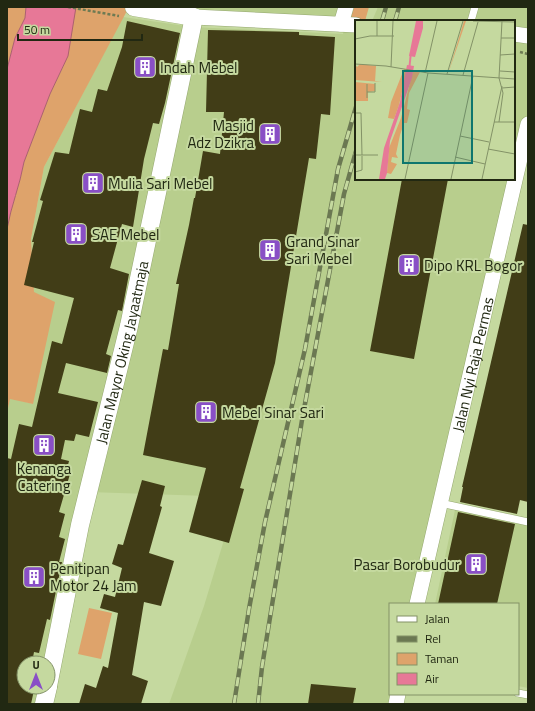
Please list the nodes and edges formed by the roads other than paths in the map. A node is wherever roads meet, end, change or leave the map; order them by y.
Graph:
1 (346, 7) edge
2 (475, 7) edge
3 (170, 10) edge
4 (128, 12) edge
5 (194, 17) junction
6 (471, 20) edge
7 (341, 24) junction
8 (355, 25) edge
9 (515, 34) edge
10 (528, 36) edge
11 (528, 124) edge
12 (515, 180) edge
13 (515, 180) edge
14 (440, 503) junction
15 (528, 522) edge
16 (417, 603) edge
17 (54, 655) edge

1 - 7 street
2 - 6 lane
3 - 4 street
3 - 5 street
5 - 7 street
5 - 17 street, Jalan Mayor Oking Jayaatmaja
7 - 8 street
9 - 10 street
11 - 13 street, Jalan Nyi Raja Permas
12 - 14 street, Jalan Nyi Raja Permas
14 - 15 lane
14 - 16 street, Jalan Nyi Raja Permas

